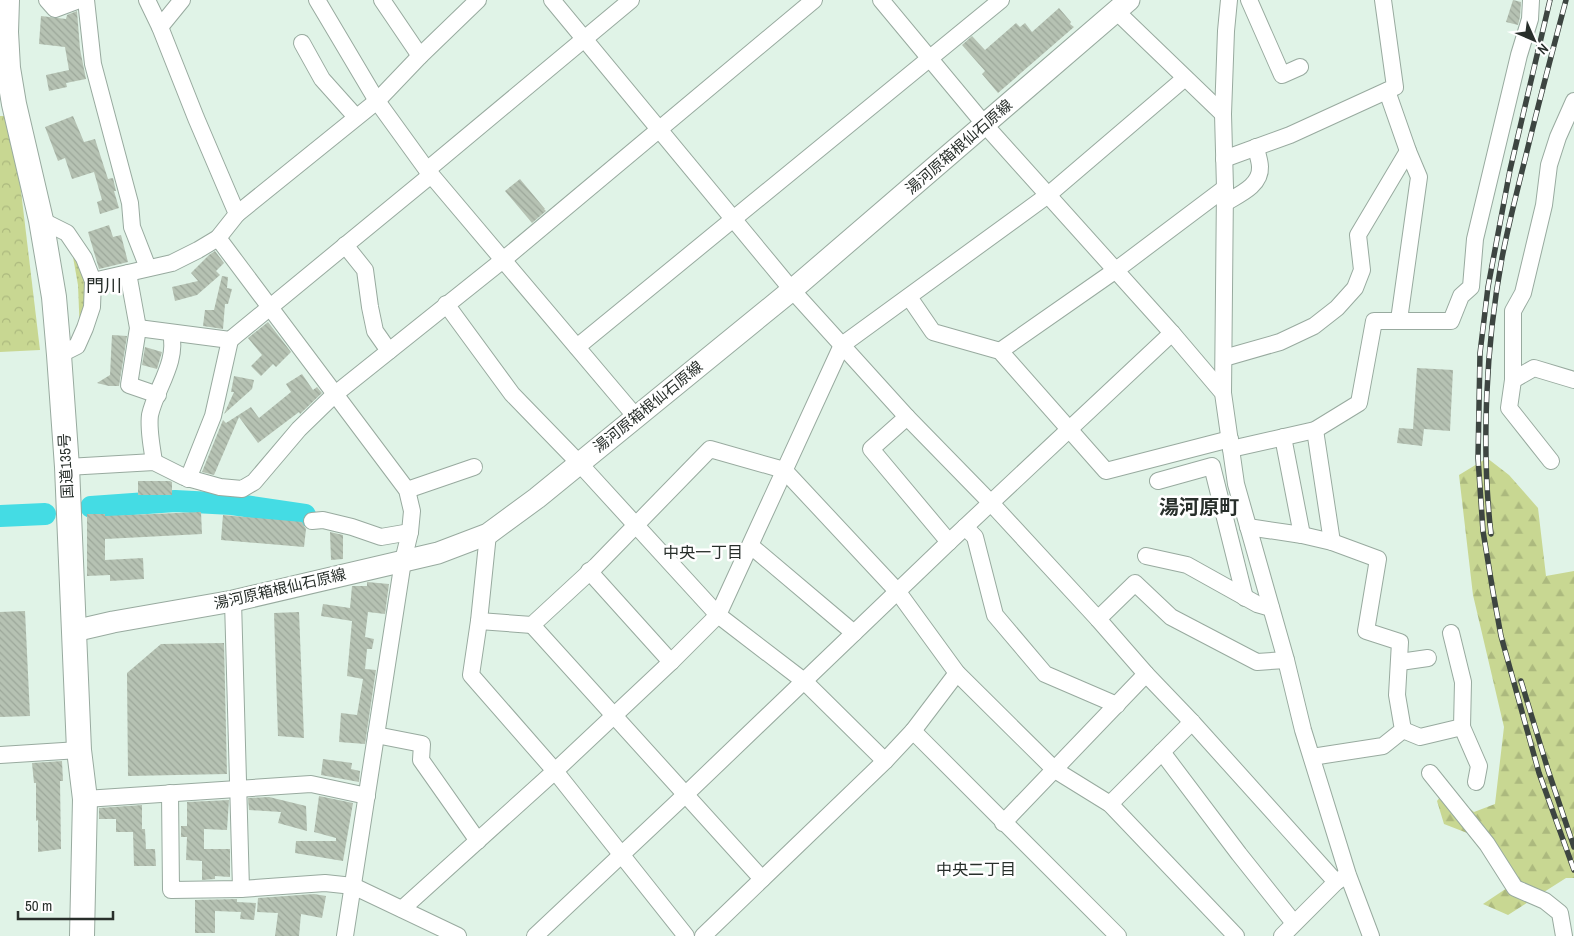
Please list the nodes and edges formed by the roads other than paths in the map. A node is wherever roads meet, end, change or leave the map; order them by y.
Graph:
1 (7, 0) edge
2 (47, 0) edge
3 (79, 0) edge
4 (86, 0) edge
5 (147, 0) edge
6 (182, 0) edge
7 (317, 0) edge
8 (382, 0) edge
9 (478, 0) edge
10 (552, 0) edge
11 (631, 0) edge
12 (814, 0) edge
13 (881, 0) edge
14 (1001, 0) edge
15 (1229, 0) edge
16 (1248, 0) edge
17 (1383, 0) edge
18 (1532, 0) edge
19 (1123, 6) edge
20 (160, 27) junction
21 (584, 38) junction
22 (302, 43) dead end
23 (420, 56) junction
24 (929, 59) junction
25 (1300, 67) dead end
26 (1185, 78) junction
27 (1387, 91) junction
28 (376, 101) junction
29 (1574, 101) edge
30 (1223, 114) junction
31 (356, 117) junction
32 (985, 125) junction
33 (659, 129) junction
34 (1256, 147) junction
35 (1408, 151) junction
36 (1224, 159) junction
37 (429, 173) junction
38 (1048, 195) junction
39 (1225, 196) junction
40 (237, 214) junction
41 (733, 219) junction
42 (41, 220) junction
43 (218, 238) junction
44 (346, 245) junction
45 (503, 260) junction
46 (148, 268) junction
47 (1116, 270) junction
48 (128, 273) junction
49 (92, 282) junction
50 (792, 290) junction
51 (909, 297) junction
52 (446, 304) junction
53 (270, 306) junction
54 (1399, 320) junction
55 (138, 328) junction
56 (171, 333) junction
57 (1172, 333) junction
58 (230, 340) junction
59 (842, 345) junction
60 (577, 347) junction
61 (389, 351) junction
62 (1000, 351) junction
63 (59, 355) junction
64 (1224, 358) junction
65 (1513, 380) junction
66 (1574, 380) edge
67 (1223, 393) junction
68 (158, 395) junction
69 (334, 395) junction
70 (907, 416) junction
71 (636, 417) junction
72 (1069, 429) junction
73 (1315, 430) junction
74 (1283, 438) junction
75 (1230, 444) junction
76 (1551, 461) dead end
77 (154, 462) junction
78 (579, 463) junction
79 (67, 467) junction
80 (474, 467) dead end
81 (784, 470) junction
82 (188, 479) junction
83 (1158, 481) dead end
84 (407, 490) junction
85 (991, 503) junction
86 (312, 521) dead end
87 (635, 525) junction
88 (965, 527) junction
89 (1248, 527) junction
90 (410, 532) junction
91 (488, 534) junction
92 (1302, 535) junction
93 (949, 542) junction
94 (1332, 542) junction
95 (751, 546) junction
96 (1146, 556) dead end
97 (403, 561) junction
98 (589, 571) junction
99 (898, 592) junction
100 (1245, 598) junction
101 (233, 601) junction
102 (1271, 608) junction
103 (718, 615) junction
104 (1098, 619) junction
105 (479, 621) junction
106 (532, 625) junction
107 (74, 631) junction
108 (854, 633) junction
109 (1450, 633) dead end
110 (1428, 658) dead end
111 (1286, 660) junction
112 (671, 662) junction
113 (1400, 662) junction
114 (957, 673) junction
115 (1146, 674) junction
116 (804, 680) junction
117 (1117, 705) junction
118 (613, 716) junction
119 (1192, 722) junction
120 (1462, 727) junction
121 (1403, 730) junction
122 (913, 731) junction
123 (376, 735) junction
124 (79, 750) junction
125 (1162, 752) junction
126 (0, 755) edge
127 (1312, 757) junction
128 (885, 761) junction
129 (1055, 770) junction
130 (555, 771) junction
131 (1430, 773) dead end
132 (1476, 782) dead end
133 (238, 789) junction
134 (170, 793) junction
135 (685, 795) junction
136 (367, 796) junction
137 (85, 799) junction
138 (1110, 804) junction
139 (1004, 823) junction
140 (478, 841) junction
141 (621, 855) junction
142 (1342, 878) junction
143 (762, 879) junction
144 (354, 886) junction
145 (241, 889) junction
146 (402, 908) junction
147 (1294, 923) junction
148 (82, 936) edge
149 (344, 936) edge
150 (458, 936) edge
151 (534, 936) edge
152 (686, 936) edge
153 (703, 936) edge
154 (1118, 936) edge
155 (1236, 936) edge
156 (1282, 936) edge
157 (1371, 936) edge
158 (1564, 936) edge

1 - 42 highway, 国道135号
2 - 3 street
4 - 46 street
5 - 20 street
6 - 20 street
7 - 28 street
8 - 23 street
9 - 23 street
10 - 21 street
11 - 21 street
12 - 33 street
13 - 24 street
14 - 24 street
15 - 30 street
16 - 25 street
17 - 27 street
18 - 54 street
19 - 26 street
19 - 32 main road, 湯河原箱根仙石原線
20 - 40 street
21 - 33 street
21 - 37 street
22 - 31 street
23 - 28 street
24 - 32 street
24 - 41 street
26 - 30 street
26 - 38 street
27 - 34 street
27 - 35 street
28 - 31 street
28 - 37 street
29 - 65 street
30 - 36 street
31 - 40 street
32 - 38 street
32 - 50 main road, 湯河原箱根仙石原線
33 - 41 street
33 - 45 street
34 - 36 street
34 - 39 street
35 - 54 street
35 - 64 street
36 - 39 street
37 - 44 street
37 - 45 street
38 - 47 street
38 - 51 street
39 - 47 street
39 - 64 street
40 - 43 street
41 - 50 street
41 - 60 street
42 - 49 street
42 - 63 highway, 国道135号
43 - 46 street
43 - 53 street
44 - 53 street
44 - 61 street
45 - 52 street
45 - 60 street
46 - 48 street
47 - 57 street
47 - 62 street
48 - 49 street
48 - 55 street
49 - 63 street
50 - 59 street
50 - 71 main road, 湯河原箱根仙石原線
51 - 59 street
51 - 62 street
52 - 61 street
52 - 78 street
53 - 58 street
53 - 69 street
54 - 73 street
55 - 56 street
55 - 68 street
56 - 58 street
56 - 68 street
57 - 67 street
57 - 72 street
58 - 82 street
59 - 70 street
59 - 81 street
60 - 71 street
61 - 69 street
62 - 72 street
63 - 79 highway, 国道135号
64 - 67 street
65 - 66 street
65 - 76 street
67 - 75 street
68 - 77 street
69 - 82 street
69 - 84 street
70 - 85 street
70 - 93 street
71 - 78 main road, 湯河原箱根仙石原線
72 - 75 street
72 - 85 street
73 - 74 street
73 - 94 street
74 - 75 street
74 - 92 street
75 - 89 street
77 - 79 street
77 - 82 street
78 - 87 street
78 - 91 main road, 湯河原箱根仙石原線
79 - 107 highway, 国道135号
80 - 84 street
81 - 87 street
81 - 95 street
81 - 99 street
83 - 100 street
84 - 90 street
85 - 88 street
85 - 104 street
86 - 90 street
87 - 98 street
87 - 103 street
88 - 93 street
88 - 117 street
89 - 92 street
89 - 102 street
90 - 97 street
91 - 97 main road, 湯河原箱根仙石原線
91 - 105 street
92 - 94 street
93 - 99 street
94 - 113 street
95 - 103 street
95 - 108 street
96 - 100 street
97 - 101 main road, 湯河原箱根仙石原線
97 - 123 street
98 - 106 street
98 - 112 street
99 - 108 street
99 - 114 street
100 - 102 street
101 - 107 main road, 湯河原箱根仙石原線
101 - 133 street
102 - 111 street
103 - 112 street
103 - 116 street
104 - 111 street
104 - 115 street
105 - 106 street
105 - 130 street
106 - 118 street
107 - 124 highway, 国道135号
108 - 116 street
109 - 120 street
110 - 113 street
111 - 127 street
112 - 118 street
113 - 121 street
114 - 122 street
114 - 129 street
115 - 117 street
115 - 119 street
116 - 128 street
116 - 135 street
117 - 129 street
118 - 130 street
118 - 135 street
119 - 125 street
119 - 142 street
120 - 121 street
120 - 132 street
121 - 127 street
122 - 128 street
122 - 139 street
123 - 136 street
123 - 140 street
124 - 126 street
124 - 137 highway, 国道135号
125 - 138 street
125 - 147 street
127 - 142 street
128 - 143 street
129 - 138 street
129 - 139 street
130 - 140 street
130 - 141 street
131 - 158 street
133 - 134 street
133 - 136 street
133 - 145 street
134 - 137 street
134 - 145 street
135 - 141 street
135 - 143 street
136 - 144 street
137 - 148 highway, 国道135号
138 - 155 street
139 - 154 street
140 - 146 street
141 - 151 street
141 - 152 street
142 - 147 street
142 - 157 street
143 - 153 street
144 - 145 street
144 - 146 street
144 - 149 street
146 - 150 street
147 - 156 street

